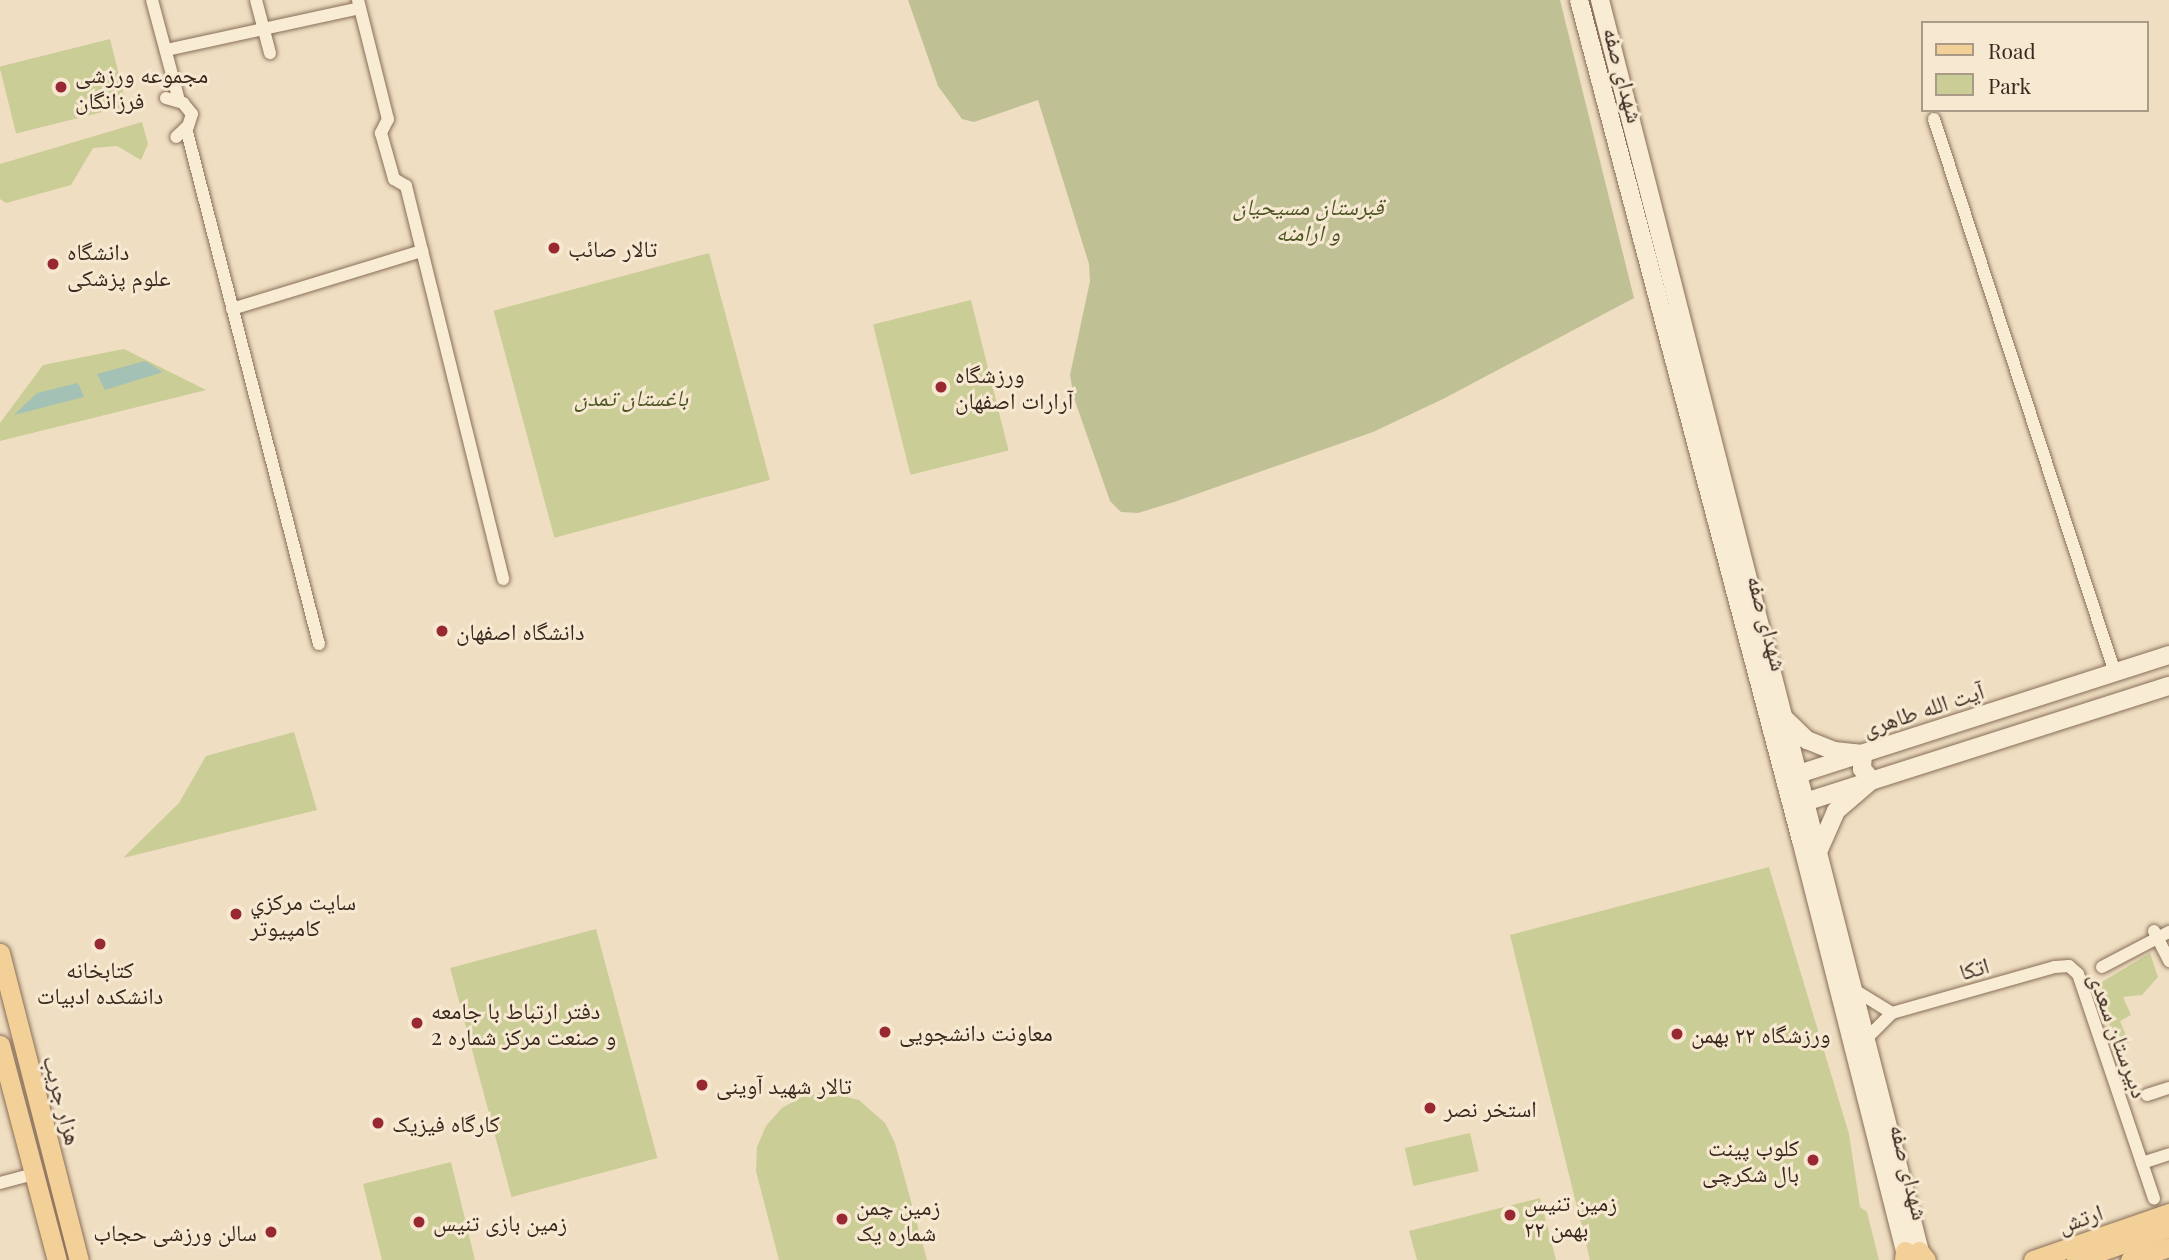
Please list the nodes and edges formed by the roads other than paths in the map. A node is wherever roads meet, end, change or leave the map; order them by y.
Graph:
1 (152, 0) edge
2 (256, 0) edge
3 (1579, 0) edge
4 (1600, 0) edge
5 (359, 4) edge
6 (263, 29) junction
7 (166, 50) junction
8 (270, 53) dead end
9 (1616, 62) junction
10 (1597, 67) junction
11 (166, 98) dead end
12 (179, 101) junction
13 (1934, 119) dead end
14 (422, 251) junction
15 (232, 309) junction
16 (503, 579) dead end
17 (318, 644) dead end
18 (2169, 655) edge
19 (2115, 673) junction
20 (2169, 686) edge
21 (1784, 718) junction
22 (1863, 754) junction
23 (1798, 774) junction
24 (1872, 780) junction
25 (1788, 791) junction
26 (1805, 802) junction
27 (1818, 852) junction
28 (2160, 934) edge
29 (0, 953) edge
30 (2169, 961) edge
31 (2069, 966) joint
32 (2102, 967) dead end
33 (1853, 989) junction
34 (1892, 1013) junction
35 (1866, 1039) junction
36 (0, 1045) edge
37 (4, 1073) edge
38 (2169, 1088) edge
39 (2147, 1096) dead end
40 (2169, 1154) edge
41 (53, 1160) junction
42 (2142, 1163) junction
43 (33, 1170) junction
44 (0, 1183) edge
45 (2154, 1199) junction
46 (2169, 1206) edge
47 (2169, 1213) edge
48 (2142, 1222) junction
49 (2169, 1227) edge
50 (2169, 1247) edge
51 (1914, 1257) edge
52 (57, 1260) edge
53 (79, 1260) edge
54 (2033, 1260) edge
55 (2076, 1260) edge
56 (2130, 1260) edge

1 - 7 street
2 - 6 street
3 - 10 main road, شهدای صفه
4 - 9 main road, شهدای صفه
5 - 6 street
5 - 14 street
6 - 7 street
6 - 8 street
7 - 12 street
9 - 10 main road
9 - 21 main road, شهدای صفه
10 - 25 main road, شهدای صفه
11 - 12 street
12 - 15 street
13 - 19 street
14 - 15 street
14 - 16 street
15 - 17 street
18 - 19 main road, آیت الله طاهری
19 - 22 main road, آیت الله طاهری
20 - 24 main road
21 - 22 main road
21 - 23 main road, شهدای صفه
22 - 23 main road, آیت الله طاهری
22 - 24 main road
23 - 25 main road
23 - 26 main road, شهدای صفه
24 - 26 main road
24 - 27 main road
25 - 26 main road
25 - 51 main road, شهدای صفه
26 - 27 main road, شهدای صفه
27 - 33 main road, شهدای صفه
28 - 30 street
28 - 32 street
29 - 41 main road, هزار جریب
31 - 34 street, اتکا
31 - 42 street, دبیرستان سعدی
33 - 34 street
33 - 35 main road, شهدای صفه
34 - 35 street
35 - 51 main road, شهدای صفه
36 - 37 main road
37 - 43 main road
38 - 39 street
40 - 42 street
41 - 43 main road
41 - 53 main road, هزار جریب
42 - 45 street, دبیرستان سعدی
43 - 44 street
43 - 52 main road
45 - 46 street
45 - 48 street
47 - 48 main road, ارتش
48 - 54 main road, ارتش
49 - 55 main road
50 - 56 main road

